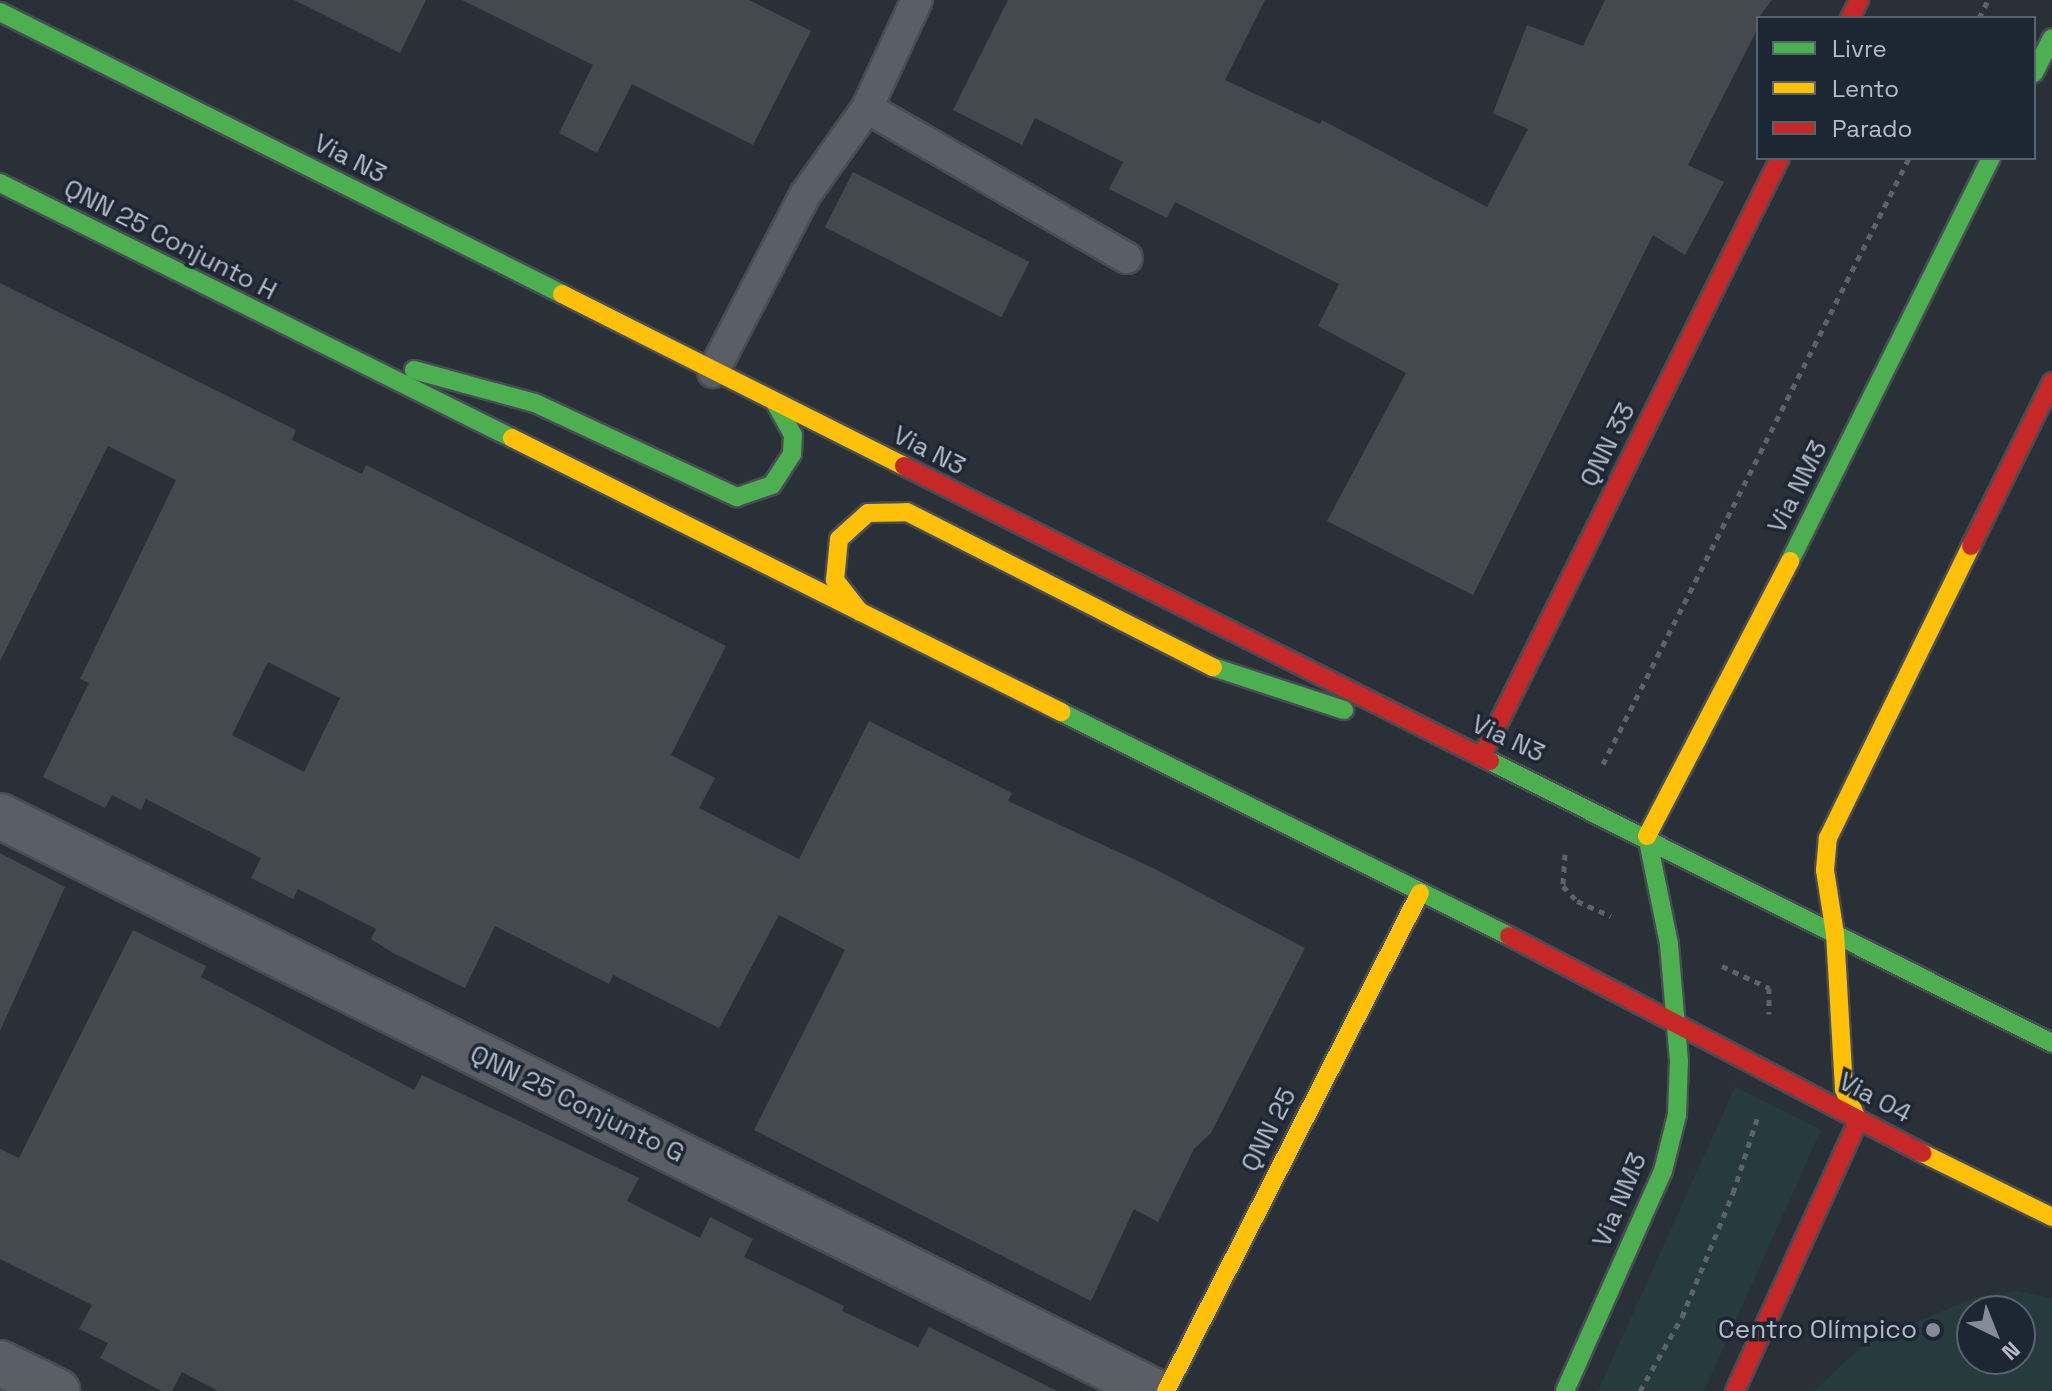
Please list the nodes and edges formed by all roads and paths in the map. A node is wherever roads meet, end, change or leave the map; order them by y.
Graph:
1 (917, 0) edge
2 (0, 12) edge
3 (2052, 38) edge
4 (2036, 69) edge
5 (867, 108) junction
6 (1779, 160) edge
7 (1990, 160) edge
8 (0, 183) edge
9 (1127, 258) dead end
10 (316, 343) junction
11 (713, 372) junction
12 (2052, 382) edge
13 (775, 403) junction
14 (860, 612) junction
15 (1450, 741) junction
16 (1483, 754) junction
17 (0, 816) edge
18 (1647, 836) junction
19 (1420, 893) junction
20 (1835, 934) junction
21 (1676, 1019) junction
22 (2052, 1043) edge
23 (1858, 1121) junction
24 (2052, 1217) edge
25 (0, 1363) edge
26 (57, 1391) edge
27 (1154, 1391) edge
28 (1166, 1391) edge
29 (1565, 1391) edge
30 (1735, 1391) edge

1 - 5 lane
2 - 11 main road, Via N3
3 - 4 main road
5 - 9 lane
5 - 11 lane
6 - 16 main road, QNN 33
7 - 18 main road, Via NM3
8 - 10 main road, QNN 25 Conjunto H
10 - 13 main road
10 - 14 main road
11 - 13 main road, Via N3
12 - 20 main road
13 - 15 main road, Via N3
14 - 15 main road
14 - 19 main road
15 - 16 main road, Via N3
16 - 18 main road, Via N3
17 - 27 street, QNN 25 Conjunto G
18 - 20 main road, Via N3
18 - 21 main road, Via NM3
19 - 21 main road
19 - 28 main road, QNN 25
20 - 22 main road
20 - 23 main road
21 - 23 main road, Via O4
21 - 29 main road, Via NM3
23 - 24 main road, Via O4
23 - 30 main road
25 - 26 street

